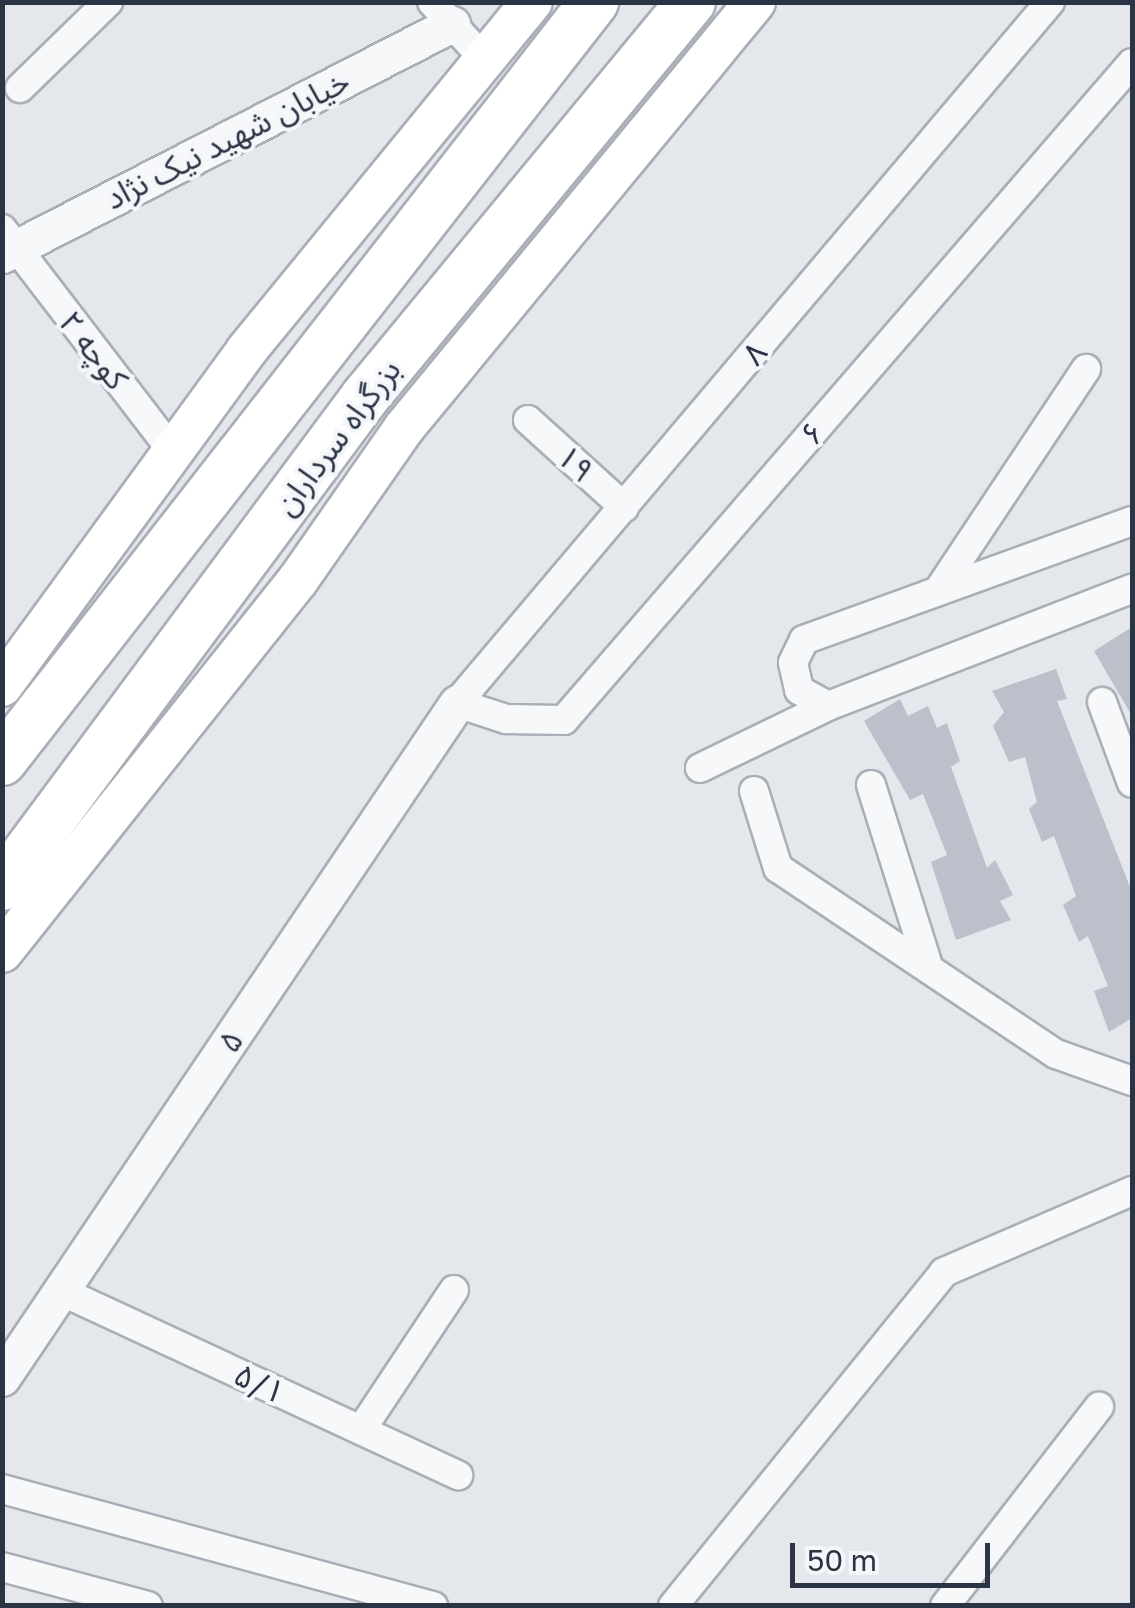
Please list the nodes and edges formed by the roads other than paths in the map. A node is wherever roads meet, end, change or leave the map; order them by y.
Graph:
1 (108, 2) edge
2 (532, 2) edge
3 (594, 2) edge
4 (691, 2) edge
5 (755, 2) edge
6 (1050, 2) edge
7 (442, 13) edge
8 (484, 59) junction
9 (1132, 62) edge
10 (20, 88) dead end
11 (7, 244) edge
12 (318, 350) junction
13 (1086, 369) dead end
14 (364, 397) junction
15 (528, 420) dead end
16 (173, 452) junction
17 (624, 507) junction
18 (1132, 521) edge
19 (1132, 589) edge
20 (938, 591) junction
21 (2, 686) edge
22 (1102, 702) dead end
23 (457, 703) junction
24 (828, 706) junction
25 (2, 761) edge
26 (700, 768) dead end
27 (1132, 782) edge
28 (871, 785) dead end
29 (754, 790) dead end
30 (2, 886) edge
31 (2, 952) edge
32 (930, 969) junction
33 (1132, 1080) edge
34 (1132, 1191) edge
35 (61, 1290) junction
36 (454, 1290) dead end
37 (2, 1378) edge
38 (1099, 1407) dead end
39 (361, 1430) junction
40 (458, 1476) dead end
41 (2, 1489) edge
42 (2, 1567) edge
43 (952, 1603) edge
44 (148, 1606) edge
45 (433, 1606) edge
46 (673, 1606) edge

1 - 10 street
2 - 8 main road
3 - 12 highway, بزرگراه سرداران
4 - 14 highway, بزرگراه سرداران
5 - 31 main road
6 - 17 street, ۸
7 - 8 street
7 - 11 street, خیابان شهید نیک نژاد
8 - 16 main road
9 - 23 street, ۶
11 - 16 street, کوچه ۲
12 - 14 highway
12 - 25 highway, بزرگراه سرداران
13 - 20 street
14 - 30 highway, بزرگراه سرداران
15 - 17 street, ۱۹
16 - 21 main road
17 - 23 street, ۸
18 - 20 street
19 - 24 street
20 - 24 street
22 - 27 street
23 - 35 street, ۵
24 - 26 street
28 - 32 street
29 - 32 street
32 - 33 street
34 - 46 street
35 - 37 street, ۵
35 - 39 street, ۵/۱
36 - 39 street
38 - 43 street
39 - 40 street, ۵/۱
41 - 45 street
42 - 44 street

